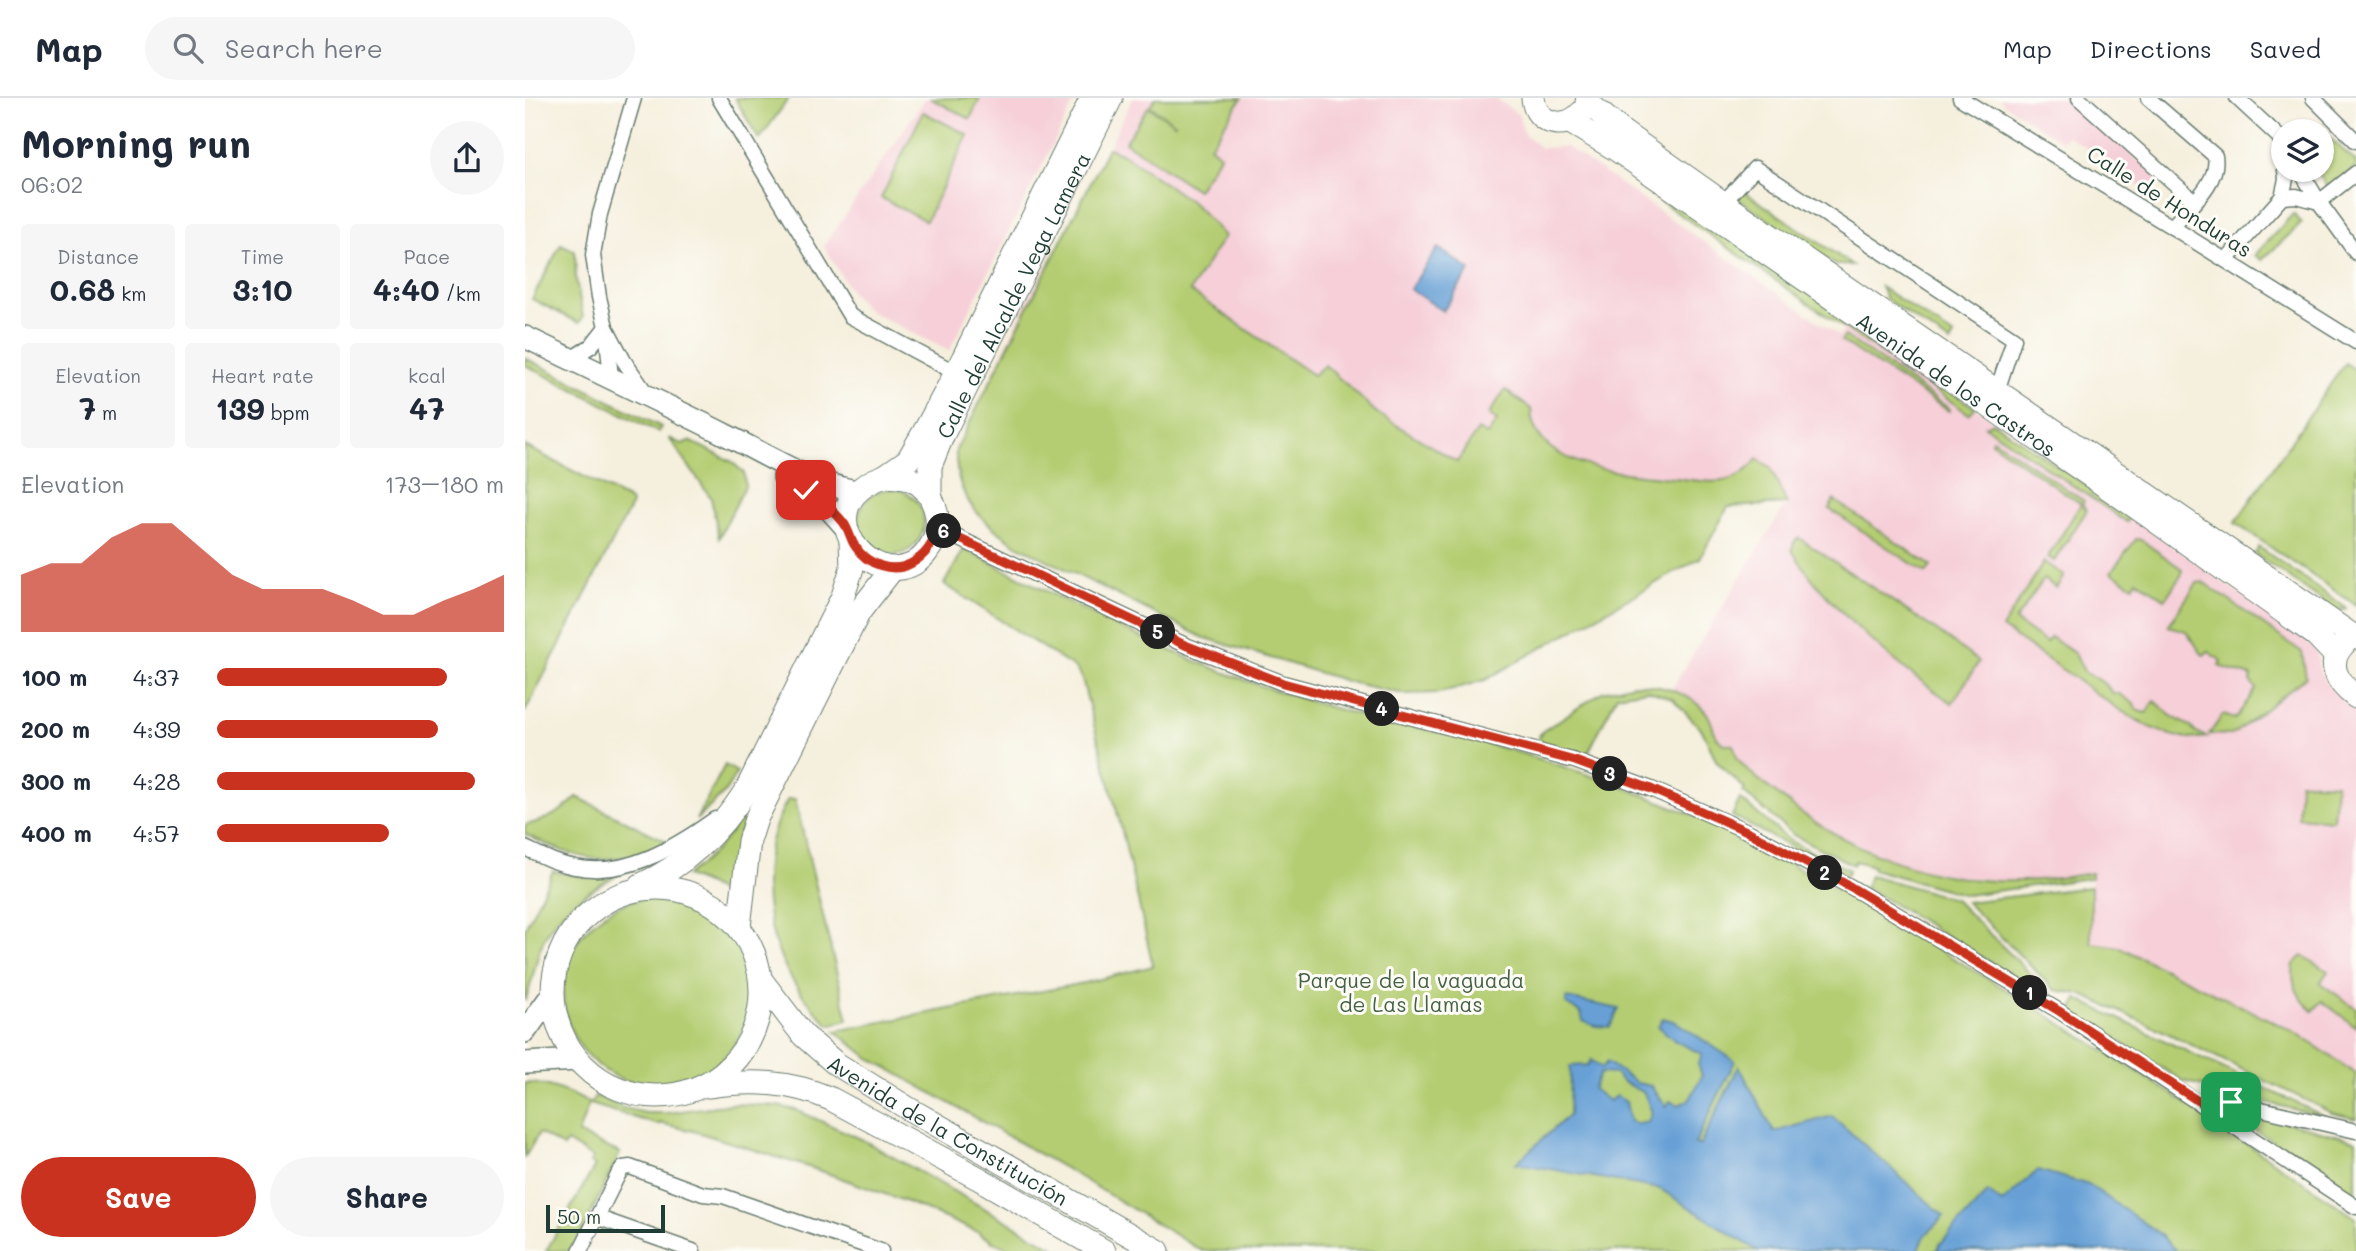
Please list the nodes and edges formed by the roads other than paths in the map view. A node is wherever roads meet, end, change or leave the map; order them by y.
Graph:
1 (634, 98) edge
2 (719, 98) edge
3 (1092, 98) edge
4 (1111, 98) edge
5 (1533, 98) edge
6 (2079, 98) edge
7 (2148, 98) edge
8 (2237, 98) edge
9 (2313, 98) edge
10 (1587, 100) edge
11 (1966, 100) edge
12 (1570, 122) junction
13 (2271, 130) edge
14 (2356, 141) edge
15 (2356, 173) edge
16 (2285, 182) edge
17 (2307, 182) edge
18 (2282, 197) junction
19 (2195, 201) junction
20 (2319, 202) junction
21 (1723, 204) junction
22 (2172, 227) junction
23 (2356, 253) edge
24 (2226, 260) junction
25 (606, 327) junction
26 (525, 337) edge
27 (2356, 342) edge
28 (571, 359) junction
29 (956, 373) junction
30 (611, 378) junction
31 (1997, 391) junction
32 (649, 397) junction
33 (733, 438) junction
34 (784, 471) junction
35 (885, 476) junction
36 (856, 491) junction
37 (930, 496) junction
38 (937, 528) junction
39 (850, 535) junction
40 (893, 568) junction
41 (2356, 638) edge
42 (2335, 656) junction
43 (2356, 697) edge
44 (738, 802) junction
45 (525, 848) edge
46 (626, 892) junction
47 (739, 927) junction
48 (761, 980) junction
49 (553, 993) junction
50 (525, 1032) edge
51 (578, 1060) junction
52 (525, 1063) edge
53 (701, 1087) junction
54 (2212, 1110) junction
55 (2356, 1131) edge
56 (2356, 1207) edge
57 (596, 1217) junction
58 (580, 1251) edge
59 (693, 1251) edge
60 (881, 1251) edge
61 (1104, 1251) edge
62 (1157, 1251) edge

1 - 25 street
2 - 29 street
3 - 29 main road, Calle del Alcalde Vega Lamera
4 - 37 main road, Calle del Alcalde Vega Lamera
5 - 12 main road, Avenida de los Castros
6 - 19 street
7 - 19 street
8 - 13 street
9 - 14 street
10 - 12 main road
10 - 21 main road, Avenida de los Castros
11 - 22 street, Calle de Honduras
12 - 42 main road, Avenida de los Castros
15 - 20 street
16 - 18 street
17 - 20 street
18 - 20 street
18 - 24 street
19 - 22 street
20 - 23 street
21 - 31 main road, Avenida de los Castros
21 - 31 street, Avenida de los Castros
22 - 24 street, Calle de Honduras
24 - 27 street, Calle de Honduras
25 - 28 street
25 - 30 street
25 - 32 street
26 - 28 main road
28 - 30 main road
29 - 35 main road, Calle del Alcalde Vega Lamera
30 - 32 main road
31 - 41 main road, Avenida de los Castros
32 - 33 main road
33 - 34 main road
33 - 34 main road
34 - 36 main road
34 - 39 main road
35 - 36 main road
35 - 37 main road
36 - 39 main road
37 - 38 main road
38 - 40 main road
38 - 54 street
39 - 40 main road
39 - 44 main road
40 - 47 main road
41 - 42 main road
42 - 43 main road
44 - 45 street
44 - 46 main road
46 - 47 main road
46 - 49 main road
47 - 48 main road
48 - 53 main road
48 - 62 main road, Avenida de la Constitución
49 - 50 main road
49 - 51 main road
51 - 52 main road
51 - 53 main road
53 - 61 main road, Avenida de la Constitución
54 - 55 street
54 - 56 street
57 - 58 street
57 - 59 street
57 - 60 street

